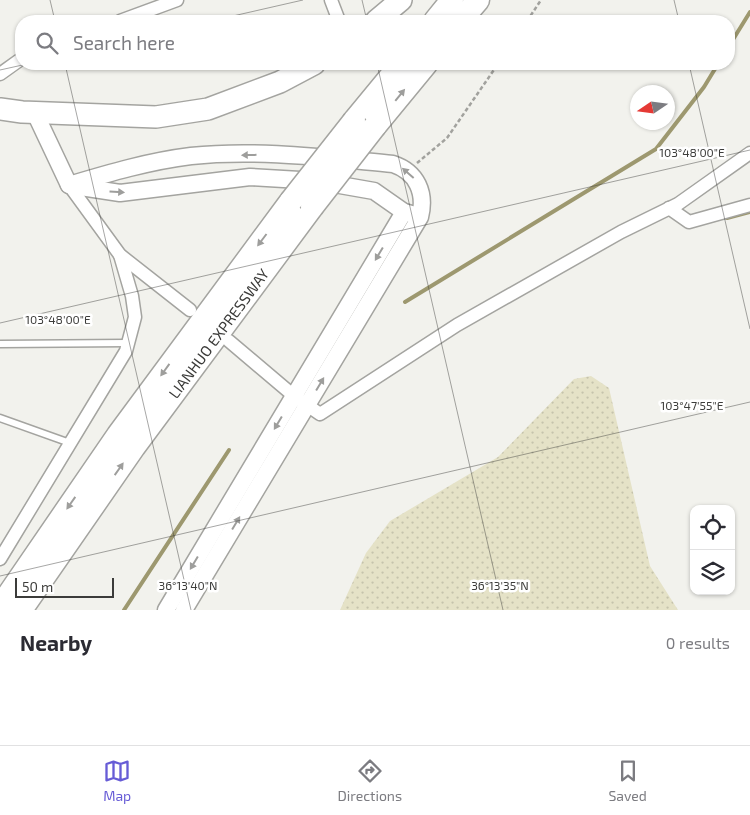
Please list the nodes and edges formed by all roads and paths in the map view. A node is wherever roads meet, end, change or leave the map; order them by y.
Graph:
1 (178, 0) edge
2 (331, 0) edge
3 (401, 0) edge
4 (452, 0) edge
5 (478, 0) edge
6 (541, 0) edge
7 (137, 15) edge
8 (337, 15) edge
9 (383, 15) edge
10 (440, 15) edge
11 (465, 15) edge
12 (531, 15) edge
13 (15, 63) edge
14 (303, 70) edge
15 (397, 70) edge
16 (420, 70) edge
17 (494, 70) edge
18 (0, 74) edge
19 (0, 109) edge
20 (35, 113) junction
21 (365, 124) junction
22 (750, 153) edge
23 (408, 171) junction
24 (69, 185) junction
25 (302, 204) junction
26 (750, 205) edge
27 (669, 208) junction
28 (412, 214) junction
29 (120, 255) junction
30 (190, 310) dead end
31 (229, 341) dead end
32 (128, 343) junction
33 (0, 344) edge
34 (301, 400) junction
35 (0, 418) edge
36 (70, 444) junction
37 (0, 559) edge
38 (0, 607) edge
39 (21, 610) edge
40 (166, 610) edge
41 (184, 610) edge

1 - 7 street
2 - 8 street
3 - 9 highway
4 - 10 highway
5 - 11 highway
6 - 12 path
13 - 18 street
14 - 20 highway
15 - 21 highway, LIANHUO EXPRESSWAY
21 -> 16 highway, LIANHUO EXPRESSWAY
17 - 23 path
19 - 20 highway
20 - 24 street
21 - 25 highway, LIANHUO EXPRESSWAY, bridge
22 - 27 street
23 -> 24 street
28 -> 23 street
24 -> 28 street
24 - 29 street
25 -> 38 highway, LIANHUO EXPRESSWAY
39 -> 25 highway, LIANHUO EXPRESSWAY
26 - 27 street
27 - 34 street
28 - 34 street
29 - 30 street
29 - 32 street
31 - 34 street
32 - 33 lane
32 - 36 street
34 -> 40 street
41 -> 34 street
35 - 36 lane
36 - 37 street

